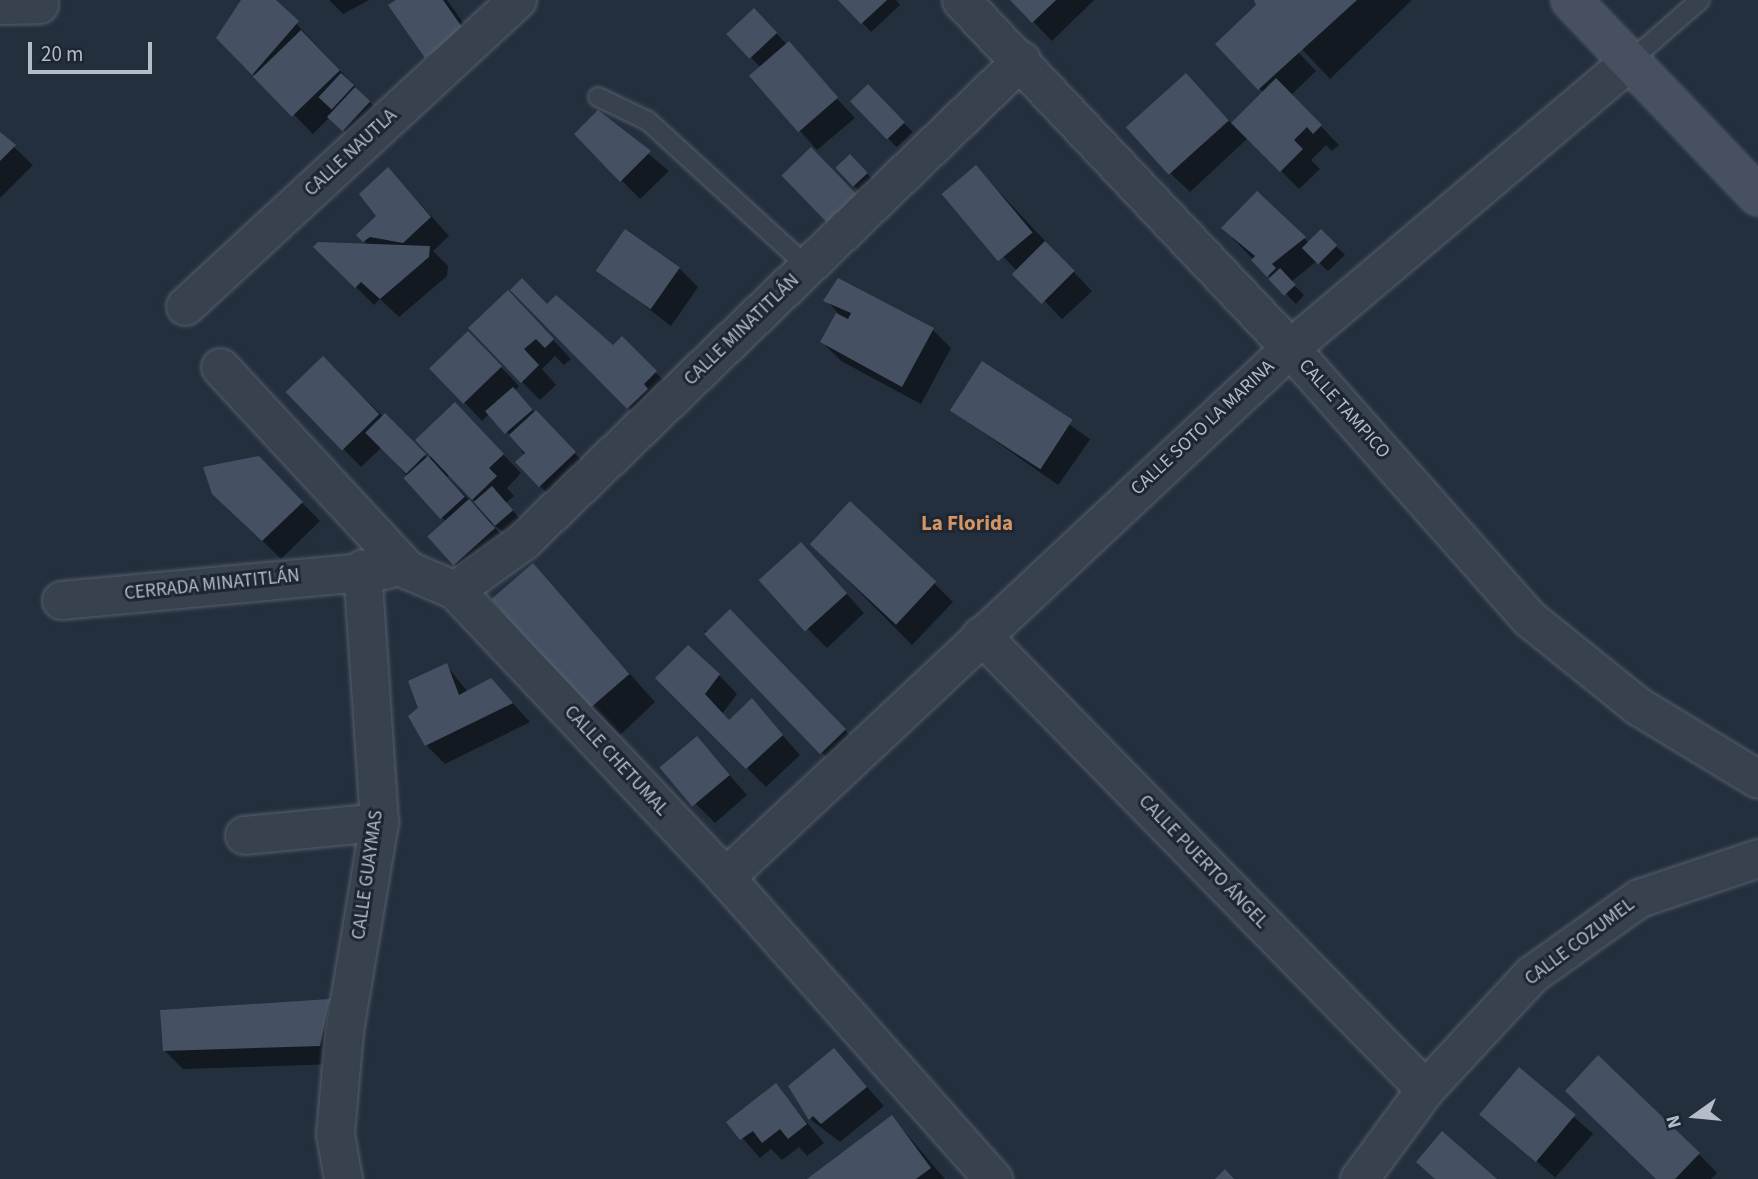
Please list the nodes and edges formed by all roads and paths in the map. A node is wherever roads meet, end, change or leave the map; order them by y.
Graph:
1 (517, 0) edge
2 (961, 0) edge
3 (1571, 0) edge
4 (1699, 0) edge
5 (39, 4) dead end
6 (0, 5) edge
7 (1021, 60) junction
8 (1629, 62) junction
9 (598, 97) dead end
10 (1758, 195) edge
11 (808, 267) junction
12 (185, 306) dead end
13 (1290, 348) junction
14 (220, 367) dead end
15 (362, 569) junction
16 (408, 570) junction
17 (455, 590) junction
18 (61, 600) dead end
19 (981, 635) junction
20 (1758, 779) edge
21 (379, 822) junction
22 (244, 835) dead end
23 (1758, 858) edge
24 (724, 877) junction
25 (1424, 1089) junction
26 (343, 1179) edge
27 (993, 1179) edge
28 (1359, 1179) edge

1 - 12 street, CALLE NAUTLA
2 - 7 street, CALLE TAMPICO
3 - 8 main road
4 - 8 lane, CALLE SOTO LA MARINA
5 - 6 street
7 - 11 street, CALLE MINATITLÁN
7 - 13 street, CALLE TAMPICO
8 - 10 main road
8 - 13 street, CALLE SOTO LA MARINA
9 - 11 lane
11 - 17 street, CALLE MINATITLÁN
13 - 19 street, CALLE SOTO LA MARINA
13 - 20 street, CALLE TAMPICO
14 - 16 street, CALLE CHETUMAL
15 - 16 street
15 - 18 street, CERRADA MINATITLÁN
15 - 21 street, CALLE GUAYMAS
16 - 17 street, CALLE CHETUMAL
17 - 24 street, CALLE CHETUMAL
19 - 24 street, CALLE SOTO LA MARINA
19 - 25 street, CALLE PUERTO ÁNGEL
21 - 22 street
21 - 26 street, CALLE GUAYMAS
23 - 25 street, CALLE COZUMEL
24 - 27 street, CALLE CHETUMAL
25 - 28 street, CALLE COZUMEL

